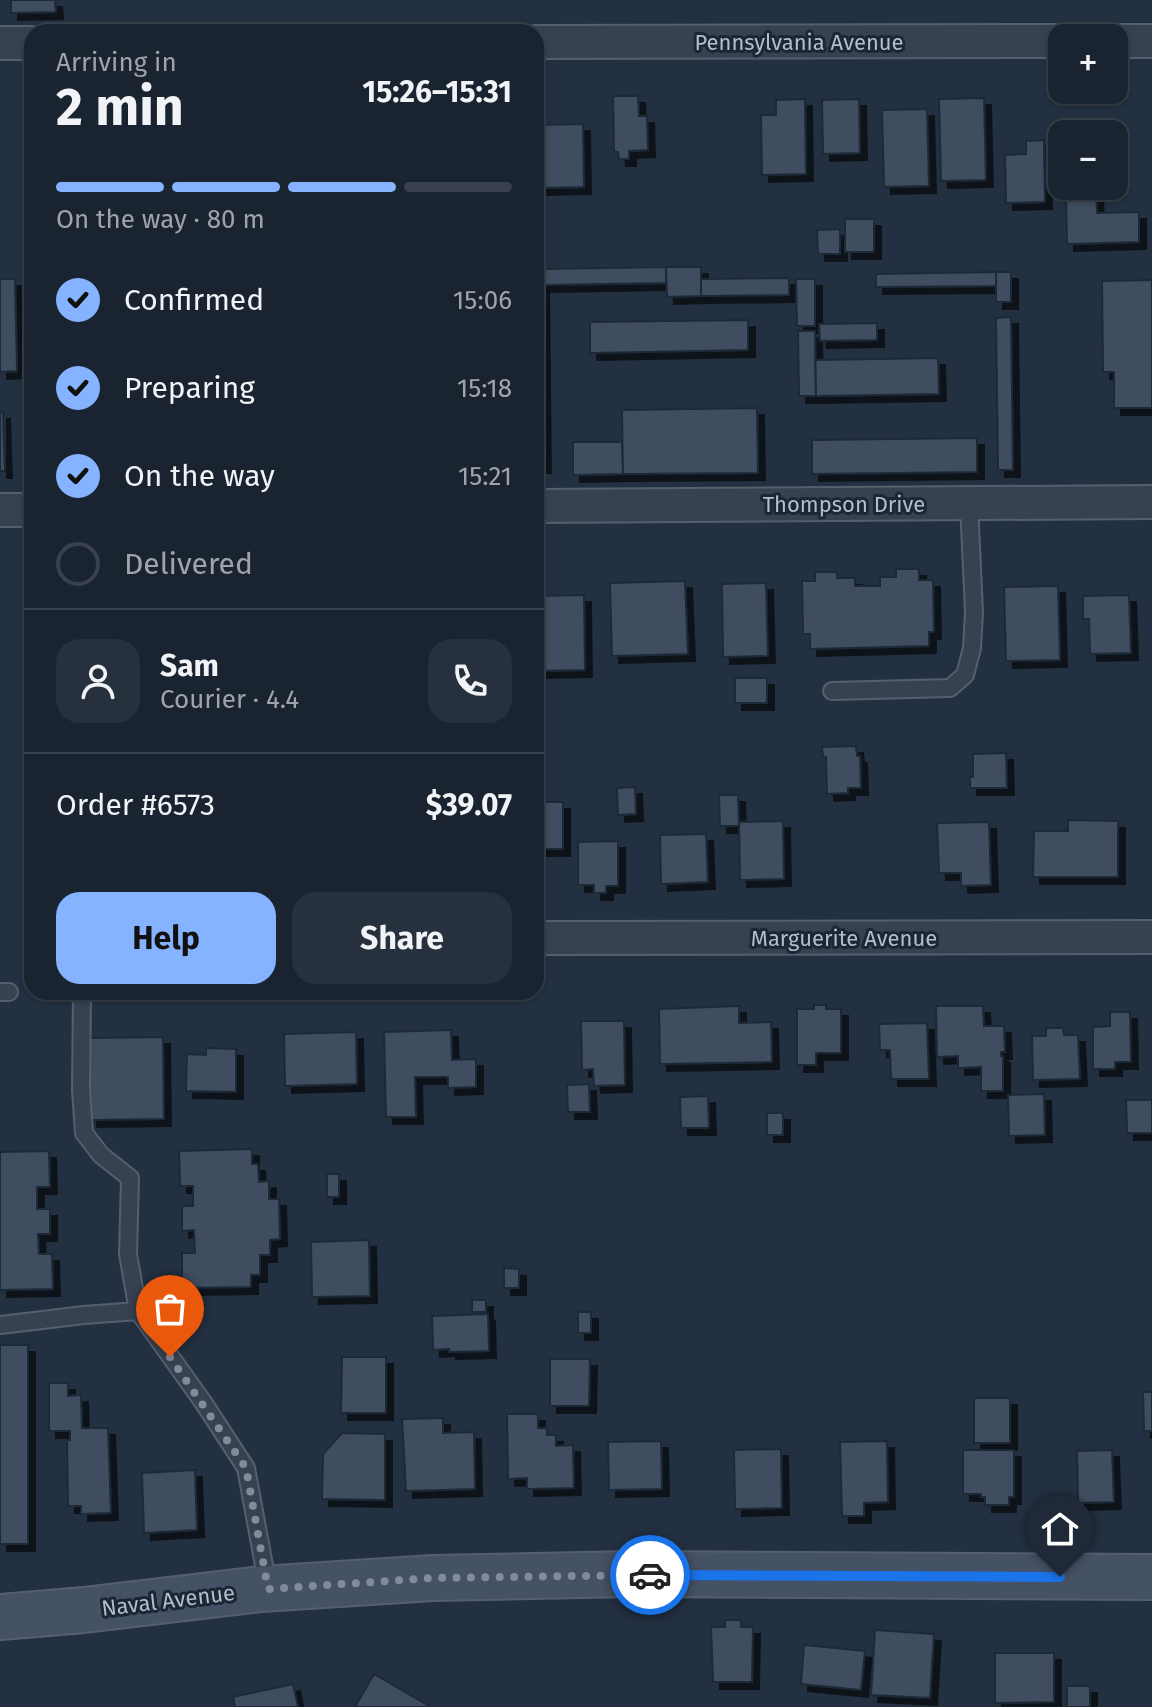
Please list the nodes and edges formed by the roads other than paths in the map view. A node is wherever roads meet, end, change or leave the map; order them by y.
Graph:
1 (1048, 41) edge
2 (1128, 41) edge
3 (1152, 41) edge
4 (544, 42) edge
5 (0, 43) edge
6 (24, 43) edge
7 (1152, 502) edge
8 (969, 504) junction
9 (544, 506) edge
10 (0, 510) edge
11 (24, 510) edge
12 (832, 691) dead end
13 (1152, 937) edge
14 (544, 938) edge
15 (82, 1000) edge
16 (138, 1311) junction
17 (0, 1325) edge
18 (1152, 1577) edge
19 (268, 1589) junction
20 (0, 1617) edge

1 - 4 street, Pennsylvania Avenue
2 - 3 street
5 - 6 street
7 - 8 street, Thompson Drive
8 - 9 street, Thompson Drive
8 - 12 lane
10 - 11 street
13 - 14 street, Marguerite Avenue
15 - 16 lane
16 - 17 lane
16 - 19 lane
18 - 19 street, Naval Avenue
19 - 20 street, Naval Avenue

